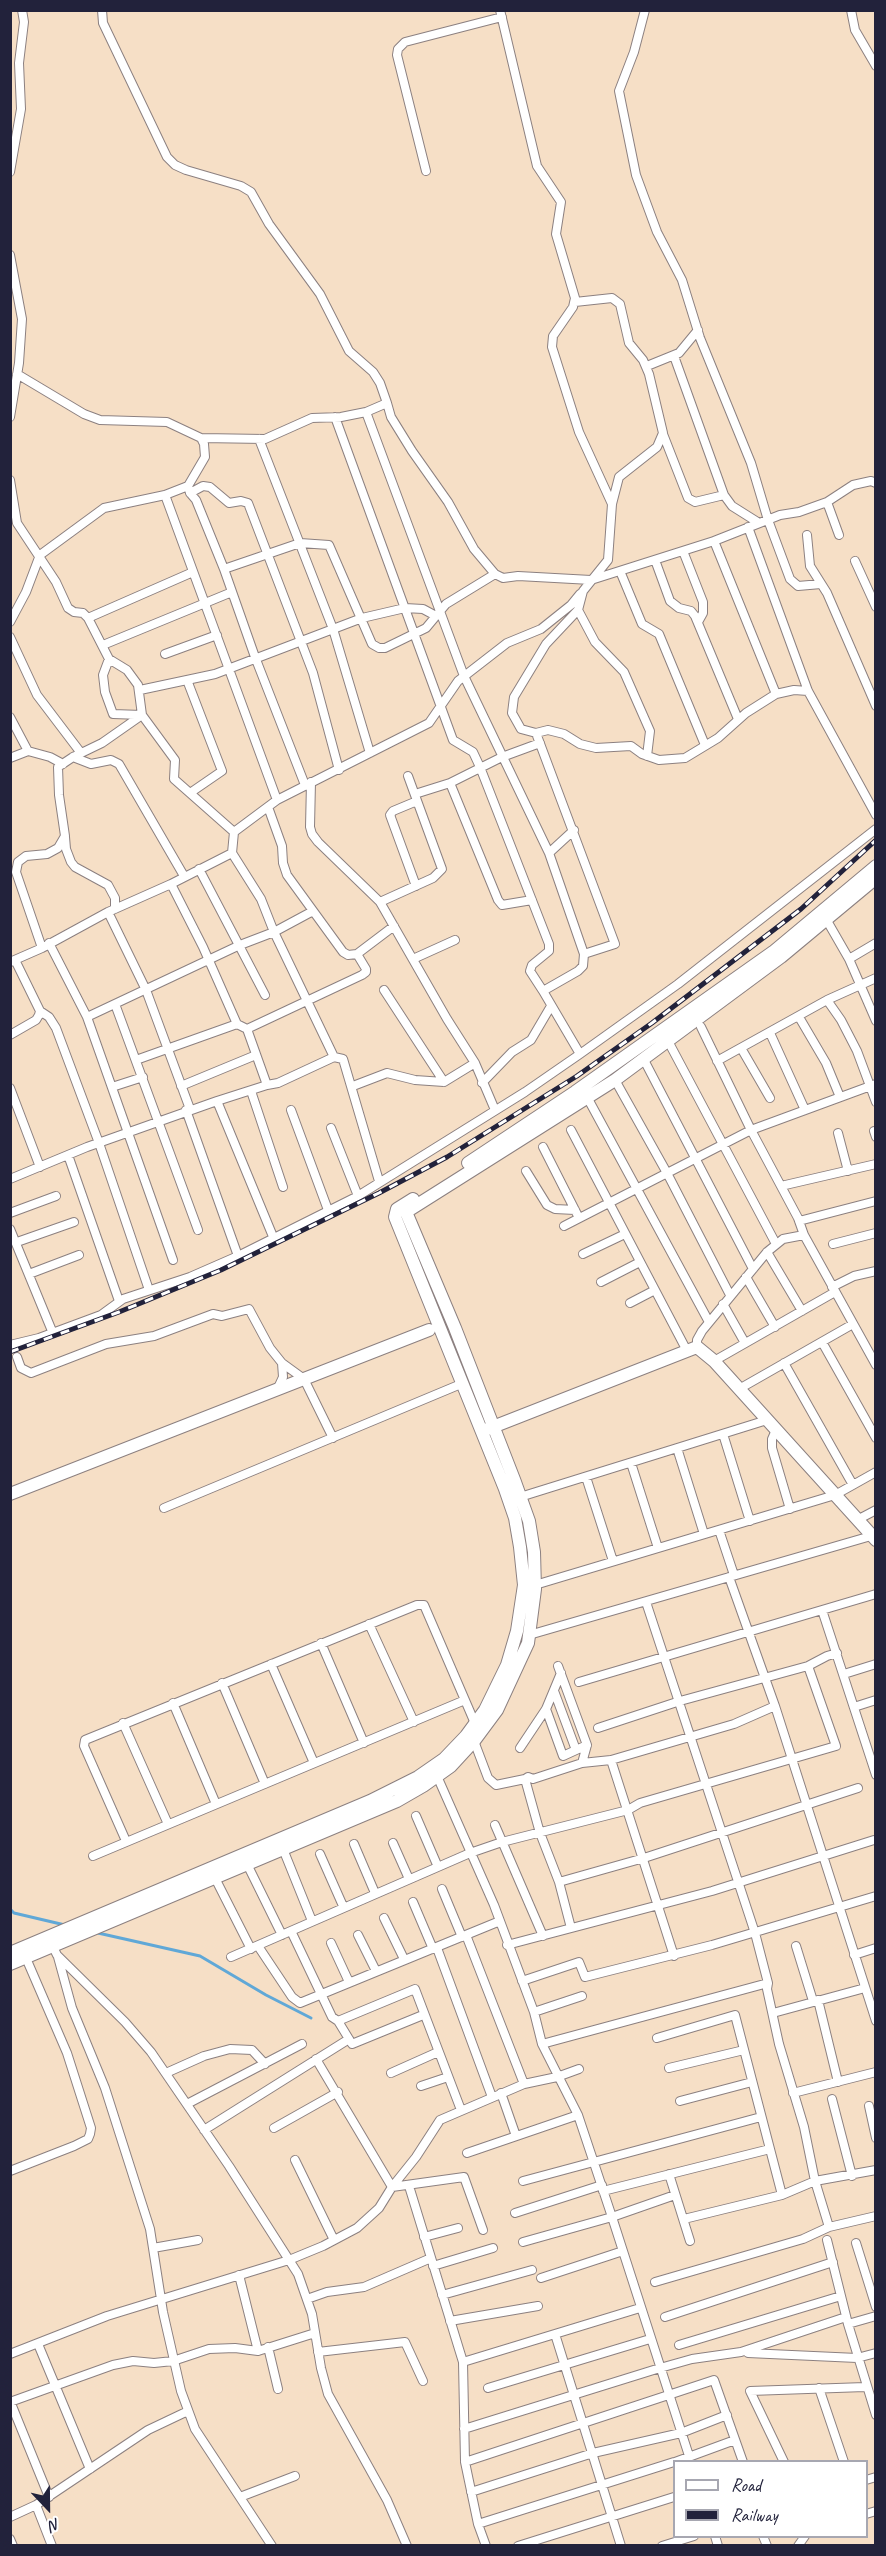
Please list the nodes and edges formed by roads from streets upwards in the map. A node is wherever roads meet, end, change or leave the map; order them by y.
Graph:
1 (22, 10) edge
2 (102, 10) edge
3 (645, 10) edge
4 (851, 10) edge
5 (501, 14) edge
6 (876, 66) edge
7 (426, 171) dead end
8 (10, 172) edge
9 (10, 255) edge
10 (575, 302) junction
11 (698, 330) junction
12 (674, 356) junction
13 (647, 366) junction
14 (17, 374) junction
15 (387, 403) junction
16 (366, 412) junction
17 (10, 417) edge
18 (335, 417) junction
19 (663, 433) junction
20 (201, 438) junction
21 (259, 439) junction
22 (10, 480) edge
23 (876, 483) edge
24 (189, 489) junction
25 (165, 495) junction
26 (724, 495) junction
27 (827, 502) junction
28 (612, 504) junction
29 (764, 521) junction
30 (748, 527) junction
31 (838, 534) dead end
32 (807, 535) dead end
33 (714, 541) junction
34 (300, 543) junction
35 (683, 551) junction
36 (267, 554) junction
37 (40, 555) junction
38 (655, 560) junction
39 (855, 561) dead end
40 (224, 569) junction
41 (194, 572) junction
42 (620, 572) junction
43 (495, 574) junction
44 (591, 580) junction
45 (821, 584) junction
46 (583, 591) junction
47 (232, 592) junction
48 (205, 602) junction
49 (876, 607) edge
50 (405, 608) junction
51 (578, 610) junction
52 (438, 613) junction
53 (88, 618) junction
54 (362, 618) junction
55 (10, 622) edge
56 (698, 622) junction
57 (333, 629) junction
58 (414, 634) junction
59 (217, 635) junction
60 (10, 637) edge
61 (300, 641) junction
62 (102, 645) junction
63 (165, 654) dead end
64 (255, 657) junction
65 (109, 659) junction
66 (230, 668) junction
67 (464, 676) junction
68 (187, 680) junction
69 (140, 690) junction
70 (808, 691) junction
71 (776, 694) junction
72 (876, 706) edge
73 (441, 708) junction
74 (142, 715) junction
75 (10, 717) edge
76 (738, 719) junction
77 (536, 733) junction
78 (540, 743) junction
79 (705, 745) junction
80 (28, 751) junction
81 (370, 753) junction
82 (77, 755) junction
83 (647, 756) junction
84 (502, 757) junction
85 (10, 758) edge
86 (63, 764) junction
87 (480, 767) junction
88 (339, 770) junction
89 (408, 776) dead end
90 (450, 783) junction
91 (308, 784) junction
92 (190, 793) junction
93 (416, 797) junction
94 (277, 800) junction
95 (268, 807) junction
96 (876, 815) edge
97 (876, 828) edge
98 (574, 830) junction
99 (234, 832) junction
100 (65, 836) junction
101 (232, 853) junction
102 (549, 853) junction
103 (876, 866) edge
104 (14, 868) edge
105 (199, 869) junction
106 (184, 876) junction
107 (876, 878) edge
108 (171, 884) junction
109 (416, 886) junction
110 (532, 900) junction
111 (380, 902) junction
112 (112, 910) junction
113 (313, 911) junction
114 (826, 919) junction
115 (394, 926) junction
116 (274, 932) junction
117 (455, 940) dead end
118 (876, 943) edge
119 (240, 945) junction
120 (45, 946) junction
121 (357, 954) junction
122 (584, 954) junction
123 (413, 959) junction
124 (849, 959) junction
125 (13, 961) edge
126 (208, 961) junction
127 (876, 978) edge
128 (860, 986) junction
129 (146, 990) junction
130 (384, 990) dead end
131 (543, 991) junction
132 (266, 995) dead end
133 (827, 1000) junction
134 (309, 1001) junction
135 (116, 1004) junction
136 (551, 1006) junction
137 (40, 1011) junction
138 (87, 1017) junction
139 (799, 1017) junction
140 (875, 1019) edge
141 (237, 1024) junction
142 (701, 1027) dead end
143 (247, 1029) junction
144 (770, 1033) junction
145 (10, 1035) edge
146 (668, 1041) junction
147 (741, 1048) junction
148 (168, 1050) junction
149 (580, 1054) junction
150 (256, 1055) junction
151 (334, 1057) junction
152 (643, 1058) junction
153 (136, 1060) junction
154 (717, 1061) junction
155 (475, 1063) junction
156 (143, 1077) junction
157 (615, 1080) junction
158 (444, 1082) junction
159 (482, 1083) junction
160 (267, 1085) junction
161 (872, 1085) edge
162 (181, 1086) junction
163 (353, 1086) junction
164 (10, 1088) edge
165 (112, 1088) junction
166 (251, 1091) junction
167 (587, 1097) junction
168 (840, 1097) junction
169 (770, 1098) dead end
170 (13, 1100) edge
171 (217, 1101) junction
172 (876, 1102) edge
173 (188, 1110) junction
174 (291, 1110) dead end
175 (495, 1110) junction
176 (806, 1110) junction
177 (159, 1120) junction
178 (331, 1128) dead end
179 (571, 1130) dead end
180 (752, 1130) junction
181 (127, 1132) junction
182 (838, 1133) dead end
183 (99, 1143) junction
184 (724, 1144) junction
185 (543, 1147) dead end
186 (68, 1155) junction
187 (695, 1159) junction
188 (876, 1164) edge
189 (40, 1167) junction
190 (526, 1171) dead end
191 (848, 1171) junction
192 (667, 1173) junction
193 (10, 1179) edge
194 (379, 1181) junction
195 (781, 1186) junction
196 (283, 1187) dead end
197 (637, 1189) junction
198 (56, 1196) dead end
199 (358, 1196) junction
200 (876, 1201) edge
201 (608, 1203) junction
202 (328, 1210) junction
203 (10, 1213) edge
204 (401, 1213) junction
205 (577, 1214) junction
206 (799, 1221) junction
207 (74, 1222) dead end
208 (564, 1226) dead end
209 (10, 1229) edge
210 (198, 1230) dead end
211 (876, 1233) edge
212 (625, 1234) junction
213 (804, 1236) junction
214 (274, 1239) junction
215 (16, 1242) junction
216 (776, 1244) junction
217 (833, 1244) dead end
218 (767, 1252) junction
219 (583, 1254) dead end
220 (79, 1255) dead end
221 (238, 1256) junction
222 (173, 1260) dead end
223 (640, 1262) junction
224 (753, 1269) junction
225 (876, 1271) edge
226 (30, 1274) junction
227 (746, 1278) junction
228 (601, 1282) dead end
229 (834, 1289) junction
230 (149, 1290) junction
231 (655, 1290) junction
232 (730, 1295) junction
233 (119, 1301) junction
234 (630, 1303) dead end
235 (723, 1304) junction
236 (802, 1311) junction
237 (709, 1322) junction
238 (453, 1323) junction
239 (853, 1324) junction
240 (775, 1327) junction
241 (435, 1329) junction
242 (52, 1331) junction
243 (822, 1342) junction
244 (746, 1343) junction
245 (692, 1348) junction
246 (13, 1349) edge
247 (714, 1361) junction
248 (282, 1363) junction
249 (784, 1363) junction
250 (876, 1365) edge
251 (304, 1379) junction
252 (461, 1384) junction
253 (739, 1389) junction
254 (277, 1390) junction
255 (772, 1425) junction
256 (486, 1429) junction
257 (723, 1434) junction
258 (333, 1438) junction
259 (876, 1438) edge
260 (677, 1449) junction
261 (631, 1462) junction
262 (876, 1472) edge
263 (586, 1477) junction
264 (854, 1485) junction
265 (10, 1494) edge
266 (835, 1495) junction
267 (520, 1497) junction
268 (164, 1508) dead end
269 (790, 1509) junction
270 (876, 1510) edge
271 (857, 1520) junction
272 (750, 1521) junction
273 (719, 1530) junction
274 (704, 1534) junction
275 (873, 1538) edge
276 (658, 1548) junction
277 (613, 1561) junction
278 (528, 1563) junction
279 (731, 1576) junction
280 (535, 1585) junction
281 (876, 1594) edge
282 (646, 1602) junction
283 (822, 1610) junction
284 (369, 1624) junction
285 (747, 1631) junction
286 (529, 1635) junction
287 (321, 1643) junction
288 (837, 1653) junction
289 (663, 1656) junction
290 (271, 1664) junction
291 (876, 1664) edge
292 (808, 1666) junction
293 (844, 1674) junction
294 (765, 1678) junction
295 (579, 1682) dead end
296 (222, 1683) junction
297 (554, 1691) junction
298 (465, 1700) junction
299 (876, 1700) edge
300 (680, 1701) junction
301 (173, 1703) junction
302 (775, 1706) junction
303 (854, 1707) junction
304 (546, 1709) junction
305 (414, 1722) junction
306 (123, 1724) junction
307 (598, 1728) dead end
308 (476, 1733) junction
309 (692, 1735) junction
310 (876, 1736) edge
311 (864, 1739) junction
312 (364, 1743) junction
313 (587, 1745) junction
314 (520, 1748) dead end
315 (576, 1750) junction
316 (792, 1758) junction
317 (611, 1760) junction
318 (314, 1763) junction
319 (582, 1763) junction
320 (875, 1774) edge
321 (437, 1776) junction
322 (525, 1779) junction
323 (265, 1784) junction
324 (707, 1784) junction
325 (858, 1788) dead end
326 (216, 1804) junction
327 (807, 1806) junction
328 (627, 1810) junction
329 (416, 1816) dead end
330 (168, 1824) junction
331 (495, 1825) dead end
332 (540, 1833) junction
333 (723, 1834) junction
334 (874, 1840) dead end
335 (126, 1841) junction
336 (502, 1842) junction
337 (393, 1843) dead end
338 (354, 1844) dead end
339 (283, 1849) junction
340 (470, 1853) junction
341 (320, 1854) dead end
342 (93, 1856) dead end
343 (824, 1857) junction
344 (644, 1858) junction
345 (247, 1864) junction
346 (438, 1867) junction
347 (215, 1878) junction
348 (409, 1879) junction
349 (559, 1882) junction
350 (739, 1882) junction
351 (442, 1889) dead end
352 (375, 1893) junction
353 (876, 1896) edge
354 (412, 1902) dead end
355 (344, 1906) junction
356 (657, 1906) junction
357 (840, 1907) junction
358 (384, 1918) dead end
359 (312, 1921) junction
360 (500, 1921) junction
361 (93, 1923) junction
362 (571, 1928) junction
363 (287, 1933) junction
364 (755, 1933) junction
365 (358, 1935) dead end
366 (464, 1936) junction
367 (543, 1936) junction
368 (332, 1943) dead end
369 (54, 1944) junction
370 (507, 1945) junction
371 (796, 1946) dead end
372 (255, 1948) junction
373 (876, 1948) edge
374 (435, 1949) junction
375 (10, 1953) edge
376 (854, 1955) junction
377 (674, 1956) junction
378 (231, 1957) dead end
379 (26, 1958) junction
380 (404, 1959) junction
381 (10, 1964) edge
382 (375, 1971) junction
383 (522, 1981) junction
384 (350, 1982) junction
385 (768, 1983) junction
386 (865, 1988) junction
387 (321, 1995) junction
388 (582, 1996) dead end
389 (816, 2001) junction
390 (873, 2002) edge
391 (534, 2012) junction
392 (773, 2013) junction
393 (423, 2015) junction
394 (338, 2021) junction
395 (876, 2021) edge
396 (657, 2038) dead end
397 (349, 2039) junction
398 (302, 2044) dead end
399 (542, 2044) junction
400 (744, 2050) junction
401 (438, 2052) junction
402 (316, 2059) junction
403 (265, 2064) junction
404 (669, 2068) dead end
405 (579, 2069) dead end
406 (876, 2072) edge
407 (166, 2073) junction
408 (391, 2073) dead end
409 (448, 2077) junction
410 (557, 2077) junction
411 (752, 2082) junction
412 (838, 2082) junction
413 (524, 2084) junction
414 (422, 2086) dead end
415 (338, 2092) junction
416 (501, 2093) junction
417 (793, 2093) junction
418 (492, 2097) junction
419 (832, 2099) dead end
420 (680, 2101) dead end
421 (186, 2104) junction
422 (869, 2106) dead end
423 (461, 2110) junction
424 (578, 2115) junction
425 (761, 2116) junction
426 (274, 2128) dead end
427 (204, 2130) junction
428 (516, 2136) junction
429 (876, 2138) edge
430 (770, 2149) junction
431 (467, 2153) dead end
432 (295, 2160) dead end
433 (594, 2161) junction
434 (876, 2170) edge
435 (10, 2172) edge
436 (669, 2174) junction
437 (852, 2176) junction
438 (523, 2181) dead end
439 (815, 2181) junction
440 (409, 2186) junction
441 (392, 2187) junction
442 (602, 2188) junction
443 (675, 2194) junction
444 (782, 2194) junction
445 (515, 2213) dead end
446 (876, 2216) edge
447 (612, 2217) junction
448 (684, 2219) junction
449 (829, 2227) junction
450 (458, 2228) dead end
451 (483, 2230) dead end
452 (424, 2237) junction
453 (198, 2240) dead end
454 (334, 2240) junction
455 (827, 2240) dead end
456 (690, 2241) dead end
457 (523, 2242) dead end
458 (856, 2243) dead end
459 (153, 2248) junction
460 (493, 2248) dead end
461 (623, 2251) junction
462 (289, 2260) junction
463 (432, 2262) junction
464 (833, 2262) junction
465 (532, 2270) dead end
466 (239, 2275) junction
467 (541, 2277) dead end
468 (655, 2283) dead end
469 (442, 2295) junction
470 (841, 2296) junction
471 (161, 2298) junction
472 (307, 2299) junction
473 (538, 2306) dead end
474 (876, 2307) edge
475 (640, 2308) junction
476 (876, 2316) edge
477 (665, 2317) dead end
478 (847, 2320) junction
479 (450, 2321) junction
480 (315, 2332) junction
481 (555, 2334) junction
482 (650, 2339) junction
483 (38, 2344) junction
484 (679, 2345) dead end
485 (268, 2347) junction
486 (258, 2351) junction
487 (318, 2352) junction
488 (741, 2352) junction
489 (876, 2353) edge
490 (10, 2354) edge
491 (857, 2358) junction
492 (173, 2361) junction
493 (463, 2362) junction
494 (564, 2365) junction
495 (660, 2368) junction
496 (423, 2381) dead end
497 (55, 2386) junction
498 (865, 2386) junction
499 (488, 2388) dead end
500 (819, 2388) junction
501 (278, 2389) dead end
502 (573, 2395) junction
503 (669, 2396) junction
504 (11, 2402) edge
505 (188, 2411) junction
506 (727, 2415) junction
507 (876, 2415) edge
508 (583, 2424) junction
509 (464, 2429) junction
510 (681, 2433) junction
511 (735, 2440) junction
512 (593, 2453) junction
513 (690, 2459) edge
514 (742, 2460) edge
515 (783, 2460) edge
516 (843, 2460) edge
517 (465, 2462) junction
518 (673, 2463) edge
519 (90, 2469) junction
520 (295, 2476) dead end
521 (603, 2484) junction
522 (471, 2492) junction
523 (49, 2497) junction
524 (240, 2497) junction
525 (673, 2498) edge
526 (36, 2505) junction
527 (10, 2517) edge
528 (611, 2517) junction
529 (478, 2524) junction
530 (688, 2538) edge
531 (10, 2539) edge
532 (13, 2546) edge
533 (52, 2546) edge
534 (272, 2546) edge
535 (407, 2546) edge
536 (486, 2546) edge
537 (518, 2546) edge
538 (621, 2546) edge
539 (662, 2546) edge

1 - 8 street
2 - 15 street
3 - 11 street
4 - 6 street
5 - 7 street
5 - 10 street
9 - 14 street
10 - 13 street
10 - 28 street
11 - 12 street
11 - 29 street
12 - 13 street
12 - 26 street
13 - 19 street
14 - 17 street
14 - 20 street
15 - 16 street
15 - 43 street
16 - 18 street
16 - 52 street
18 - 21 street
18 - 50 street
19 - 26 street
19 - 28 street
20 - 21 street
20 - 24 street
21 - 34 street
22 - 37 street
23 - 27 street
24 - 25 street
24 - 36 street
24 - 40 street
25 - 37 street
25 - 41 street
26 - 29 street
27 - 29 street
27 - 31 street
28 - 44 street
29 - 30 street
29 - 45 street
30 - 33 street
30 - 70 street
32 - 45 street
33 - 35 street
33 - 71 street
34 - 36 street
34 - 54 street
34 - 57 street
35 - 38 street
35 - 56 street
36 - 40 street
36 - 61 street
37 - 53 street
37 - 55 street
38 - 42 street
38 - 56 street
39 - 49 street
40 - 47 street
41 - 48 street
41 - 53 street
42 - 44 street
42 - 79 street
43 - 44 street
43 - 52 street
44 - 46 street
45 - 72 street
46 - 51 street
46 - 67 street
47 - 48 street
47 - 64 street
48 - 59 street
48 - 62 street
50 - 52 street
50 - 54 street
50 - 58 street
51 - 77 street
51 - 83 street
52 - 58 street
52 - 67 street
53 - 62 street
54 - 57 street
54 - 58 street
56 - 76 street
57 - 61 street
57 - 81 street
58 - 73 street
59 - 63 street
59 - 66 street
60 - 82 street
61 - 64 street
61 - 88 street
62 - 65 street
64 - 66 street
64 - 91 street
65 - 69 street
65 - 74 street
66 - 68 street
66 - 94 street
67 - 73 street
67 - 84 street
68 - 69 street
68 - 92 street
69 - 74 street
70 - 71 street
70 - 96 street
71 - 76 street
73 - 81 street
73 - 87 street
74 - 82 street
74 - 92 street
75 - 80 street
76 - 79 street
77 - 78 street
77 - 83 street
78 - 84 street
78 - 98 street
79 - 83 street
80 - 85 street
80 - 86 street
81 - 88 street
82 - 86 street
82 - 106 street
84 - 87 street
84 - 102 street
86 - 100 street
87 - 90 street
87 - 110 street
88 - 91 street
89 - 93 street
90 - 93 street
90 - 110 street
91 - 94 street
91 - 111 street
92 - 99 street
93 - 109 street
93 - 109 street
94 - 95 street
95 - 99 street
95 - 113 street
97 - 149 street
98 - 102 street
98 - 122 street
99 - 101 street
100 - 104 street
100 - 112 street
101 - 105 street
101 - 116 street
102 - 122 street
103 - 204 street
104 - 120 street
105 - 106 street
105 - 119 street
106 - 108 street
107 - 114 street
108 - 112 street
108 - 126 street
109 - 111 street
110 - 131 street
111 - 115 street
112 - 120 street
112 - 129 street
113 - 116 street
113 - 121 street
114 - 124 street
114 - 146 street
115 - 121 street
115 - 123 street
116 - 119 street
116 - 134 street
117 - 123 street
118 - 124 street
119 - 126 street
119 - 132 street
120 - 125 street
120 - 138 street
121 - 134 street
122 - 131 street
123 - 155 street
124 - 128 street
125 - 137 street
126 - 129 street
126 - 141 street
127 - 128 street
128 - 133 street
128 - 140 street
129 - 135 street
129 - 148 street
130 - 158 street
131 - 136 street
133 - 139 street
133 - 161 street
134 - 143 street
134 - 151 street
135 - 138 street
135 - 153 street
136 - 149 street
136 - 159 street
137 - 145 street
137 - 183 street
138 - 165 street
139 - 144 street
139 - 168 street
141 - 143 street
141 - 148 street
142 - 154 street
143 - 150 street
144 - 147 street
144 - 176 street
146 - 152 street
146 - 184 street
147 - 154 street
147 - 169 street
148 - 153 street
148 - 162 street
149 - 175 street
150 - 160 street
150 - 162 street
151 - 160 street
151 - 163 street
152 - 157 street
152 - 187 street
153 - 156 street
154 - 180 street
155 - 158 street
155 - 159 street
156 - 165 street
156 - 177 street
157 - 167 street
157 - 192 street
158 - 163 street
159 - 175 street
160 - 166 street
161 - 168 street
161 - 172 street
162 - 173 street
163 - 194 street
164 - 170 street
165 - 181 street
166 - 171 street
166 - 196 street
167 - 197 street
167 - 204 street
168 - 176 street
170 - 189 street
171 - 173 street
171 - 214 street
173 - 177 street
173 - 221 street
174 - 202 street
175 - 194 street
176 - 180 street
177 - 181 street
177 - 210 street
178 - 199 street
179 - 201 street
180 - 184 street
180 - 195 street
181 - 183 street
181 - 222 street
182 - 191 street
183 - 186 street
183 - 230 street
184 - 187 street
184 - 216 street
185 - 205 street
186 - 189 street
186 - 233 street
187 - 192 street
187 - 224 street
188 - 191 street
189 - 193 street
190 - 205 street
191 - 195 street
192 - 197 street
192 - 232 street
194 - 199 street
195 - 206 street
197 - 201 street
197 - 237 street
198 - 203 street
199 - 202 street
200 - 206 street
201 - 205 street
201 - 212 street
202 - 214 street
204 - 238 street
204 - 241 street
205 - 208 street
206 - 213 street
207 - 215 street
209 - 215 street
211 - 217 street
212 - 219 street
212 - 223 street
213 - 216 street
213 - 229 street
214 - 221 street
215 - 226 street
216 - 218 street
218 - 224 street
218 - 236 street
220 - 226 street
221 - 230 street
223 - 228 street
223 - 231 street
224 - 227 street
225 - 229 street
226 - 242 street
227 - 232 street
227 - 240 street
229 - 236 street
229 - 239 street
230 - 233 street
231 - 234 street
231 - 245 street
232 - 235 street
233 - 242 street
235 - 237 street
235 - 244 street
236 - 240 street
237 - 245 street
238 - 241 street
238 - 256 street
239 - 243 street
239 - 250 street
240 - 244 street
241 - 251 street
241 - 252 street
242 - 246 street
243 - 249 street
243 - 259 street
244 - 247 street
245 - 247 street
245 - 256 street
246 - 248 street
247 - 253 street
248 - 251 street
248 - 254 street
249 - 253 street
249 - 264 street
251 - 254 street
251 - 258 street
252 - 256 street
252 - 258 street
253 - 255 street
254 - 265 street
255 - 257 street
255 - 266 street
255 - 269 street
256 - 267 street
256 - 278 street
257 - 260 street
257 - 272 street
258 - 268 street
260 - 261 street
260 - 274 street
261 - 263 street
261 - 276 street
262 - 264 street
263 - 267 street
263 - 277 street
264 - 266 street
266 - 269 street
266 - 271 street
267 - 278 street
269 - 272 street
270 - 271 street
271 - 275 street
272 - 273 street
273 - 274 street
273 - 279 street
274 - 276 street
275 - 279 street
276 - 277 street
277 - 280 street
278 - 280 street
278 - 308 street
279 - 282 street
279 - 285 street
280 - 286 street
281 - 283 street
282 - 286 street
282 - 289 street
283 - 285 street
283 - 288 street
284 - 287 street
284 - 298 street
284 - 305 street
285 - 289 street
285 - 294 street
286 - 308 street
287 - 290 street
287 - 312 street
288 - 292 street
288 - 293 street
289 - 295 street
289 - 300 street
290 - 296 street
290 - 318 street
291 - 293 street
292 - 294 street
292 - 316 street
293 - 303 street
294 - 300 street
294 - 302 street
296 - 301 street
296 - 323 street
297 - 304 street
297 - 313 street
297 - 315 street
298 - 305 street
298 - 308 street
299 - 303 street
300 - 307 street
300 - 309 street
301 - 306 street
301 - 326 street
302 - 309 street
302 - 316 street
303 - 311 street
304 - 314 street
304 - 315 street
305 - 312 street
306 - 330 street
306 - 335 street
308 - 321 street
308 - 322 street
308 - 361 street
309 - 317 street
309 - 324 street
310 - 311 street
311 - 320 street
312 - 318 street
313 - 315 street
313 - 319 street
316 - 324 street
316 - 327 street
317 - 319 street
317 - 328 street
318 - 323 street
319 - 322 street
321 - 339 street
321 - 340 street
322 - 332 street
323 - 326 street
324 - 328 street
324 - 333 street
325 - 327 street
326 - 330 street
327 - 333 street
327 - 343 street
328 - 332 street
328 - 344 street
329 - 346 street
330 - 335 street
331 - 336 street
332 - 336 street
332 - 349 street
333 - 344 street
333 - 350 street
334 - 343 street
335 - 342 street
336 - 340 street
336 - 367 street
337 - 348 street
338 - 352 street
339 - 345 street
339 - 359 street
340 - 346 street
340 - 360 street
341 - 355 street
343 - 350 street
343 - 357 street
344 - 349 street
344 - 356 street
345 - 347 street
345 - 363 street
346 - 348 street
347 - 361 street
347 - 372 street
348 - 352 street
349 - 362 street
350 - 356 street
350 - 364 street
351 - 366 street
352 - 355 street
353 - 357 street
354 - 374 street
355 - 359 street
356 - 362 street
356 - 377 street
357 - 364 street
357 - 376 street
358 - 380 street
359 - 363 street
360 - 366 street
360 - 370 street
361 - 369 street
362 - 367 street
363 - 372 street
363 - 387 street
364 - 377 street
364 - 385 street
365 - 382 street
366 - 374 street
366 - 413 street
367 - 370 street
368 - 384 street
369 - 375 street
369 - 379 street
369 - 407 street
369 - 459 street
370 - 383 street
371 - 389 street
372 - 378 street
372 - 387 street
373 - 376 street
374 - 380 street
374 - 418 street
376 - 386 street
377 - 383 street
379 - 381 street
379 - 435 street
380 - 382 street
382 - 384 street
383 - 391 street
384 - 387 street
385 - 392 street
385 - 399 street
386 - 389 street
386 - 390 street
387 - 394 street
388 - 391 street
389 - 392 street
389 - 412 street
390 - 395 street
391 - 399 street
392 - 417 street
393 - 394 street
393 - 397 street
393 - 401 street
394 - 397 street
396 - 400 street
397 - 402 street
398 - 403 street
399 - 410 street
400 - 404 street
400 - 411 street
401 - 408 street
401 - 409 street
402 - 415 street
402 - 427 street
403 - 407 street
403 - 421 street
405 - 410 street
406 - 412 street
407 - 421 street
409 - 414 street
409 - 423 street
410 - 413 street
410 - 424 street
411 - 420 street
411 - 425 street
412 - 417 street
413 - 416 street
415 - 426 street
415 - 441 street
416 - 418 street
416 - 428 street
417 - 439 street
418 - 423 street
419 - 437 street
421 - 427 street
422 - 429 street
423 - 441 street
424 - 428 street
424 - 433 street
425 - 430 street
425 - 433 street
427 - 462 street
428 - 431 street
430 - 436 street
430 - 444 street
432 - 454 street
433 - 438 street
433 - 442 street
434 - 437 street
436 - 442 street
436 - 443 street
437 - 439 street
439 - 444 street
439 - 449 street
440 - 441 street
440 - 451 street
440 - 452 street
441 - 454 street
442 - 445 street
442 - 447 street
443 - 447 street
443 - 448 street
444 - 448 street
446 - 449 street
447 - 457 street
447 - 461 street
448 - 456 street
449 - 468 street
450 - 452 street
452 - 463 street
453 - 459 street
454 - 462 street
455 - 464 street
458 - 474 street
459 - 471 street
460 - 463 street
461 - 467 street
461 - 475 street
462 - 466 street
462 - 472 street
463 - 469 street
463 - 472 street
464 - 470 street
464 - 477 street
465 - 469 street
466 - 471 street
466 - 486 street
469 - 479 street
470 - 478 street
470 - 484 street
471 - 483 street
471 - 492 street
472 - 480 street
473 - 479 street
475 - 481 street
475 - 482 street
476 - 478 street
478 - 488 street
478 - 491 street
479 - 493 street
480 - 485 street
480 - 487 street
481 - 493 street
481 - 494 street
482 - 494 street
482 - 495 street
483 - 490 street
483 - 497 street
485 - 486 street
485 - 501 street
486 - 492 street
487 - 496 street
487 - 535 street
488 - 491 street
488 - 495 street
489 - 491 street
491 - 498 street
492 - 497 street
492 - 505 street
493 - 509 street
494 - 499 street
494 - 502 street
495 - 502 street
495 - 503 street
497 - 504 street
497 - 519 street
498 - 500 street
498 - 507 street
500 - 515 street
500 - 516 street
502 - 508 street
502 - 509 street
503 - 506 street
503 - 508 street
503 - 510 street
504 - 523 street
505 - 519 street
505 - 524 street
506 - 510 street
506 - 511 street
508 - 512 street
508 - 517 street
509 - 517 street
510 - 512 street
510 - 513 street
511 - 513 street
511 - 514 street
512 - 521 street
512 - 522 street
517 - 522 street
518 - 521 street
519 - 523 street
520 - 524 street
521 - 528 street
521 - 529 street
522 - 529 street
523 - 526 street
524 - 534 street
525 - 528 street
526 - 527 street
526 - 533 street
528 - 537 street
528 - 538 street
529 - 536 street
530 - 539 street
531 - 532 street

